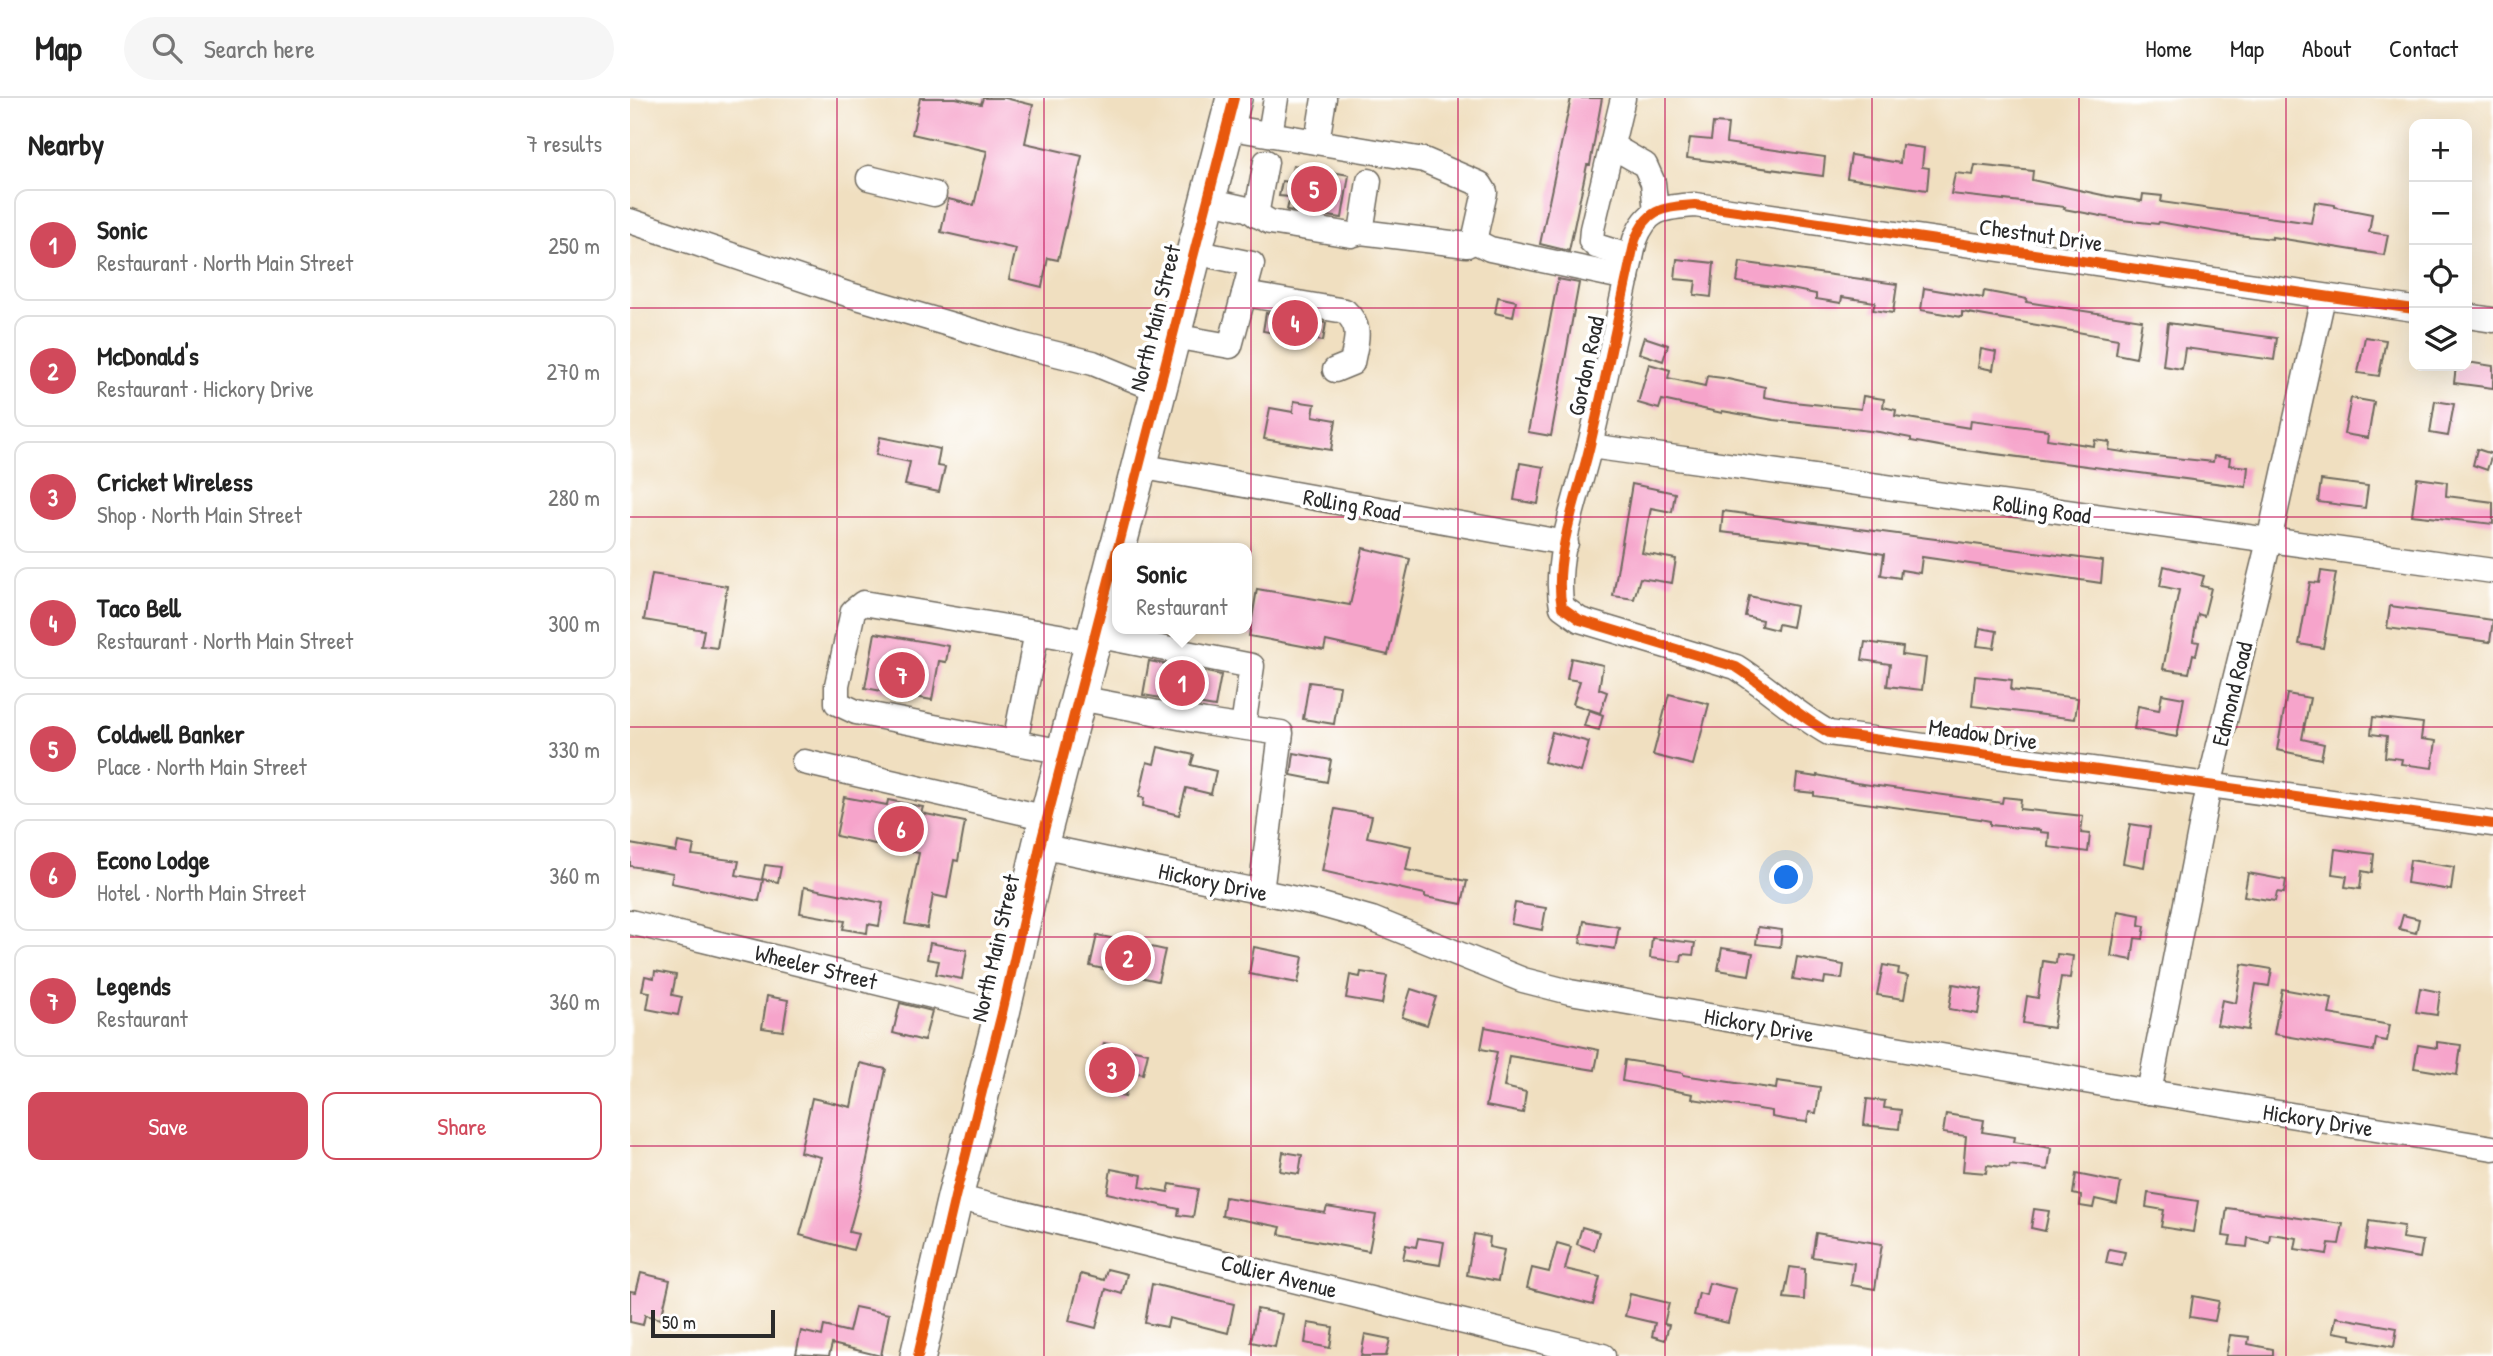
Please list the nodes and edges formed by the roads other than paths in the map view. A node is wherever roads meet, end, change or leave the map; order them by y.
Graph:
1 (1276, 98) edge
2 (1324, 98) edge
3 (1623, 98) edge
4 (1230, 112) edge
5 (1270, 134) junction
6 (1317, 142) junction
7 (1612, 146) junction
8 (1266, 162) dead end
9 (869, 178) dead end
10 (1369, 181) dead end
11 (934, 194) dead end
12 (1207, 200) junction
13 (1659, 210) junction
14 (1256, 215) junction
15 (630, 221) edge
16 (1362, 232) junction
17 (1474, 241) junction
18 (1194, 252) junction
19 (1629, 267) junction
20 (1244, 294) junction
21 (2323, 297) junction
22 (2409, 308) edge
23 (2472, 317) edge
24 (2493, 320) edge
25 (1172, 336) junction
26 (1335, 370) dead end
27 (1158, 390) junction
28 (1590, 446) junction
29 (1139, 466) junction
30 (2269, 541) junction
31 (1119, 543) edge
32 (1566, 543) junction
33 (1112, 569) edge
34 (2493, 571) edge
35 (1037, 632) junction
36 (1094, 639) junction
37 (1079, 698) junction
38 (1243, 727) junction
39 (1015, 742) junction
40 (1064, 752) junction
41 (804, 762) dead end
42 (2209, 786) junction
43 (2493, 824) edge
44 (1043, 832) junction
45 (1261, 892) junction
46 (630, 922) edge
47 (1002, 1013) junction
48 (2149, 1092) junction
49 (2493, 1148) edge
50 (955, 1196) junction
51 (918, 1356) edge
52 (1603, 1356) edge

1 - 5 street
2 - 6 street
3 - 7 street
4 - 5 street
4 - 12 highway, North Main Street
5 - 6 street
6 - 17 street
7 - 13 street
7 - 19 street
8 - 14 street
9 - 11 street
10 - 16 street
12 - 14 street
12 - 18 highway, North Main Street
13 - 19 street, Gordon Road
13 - 21 street, Chestnut Drive
14 - 16 street
15 - 27 street
16 - 17 street
17 - 19 street
18 - 20 street
18 - 25 highway, North Main Street
19 - 28 street, Gordon Road
20 - 25 street
20 - 26 street
21 - 22 street, Chestnut Drive
21 - 30 street, Edmond Road
23 - 24 street
25 - 27 highway, North Main Street
27 - 29 highway, North Main Street
28 - 30 street, Rolling Road
28 - 32 street, Gordon Road
29 - 31 highway, North Main Street
29 - 32 street, Rolling Road
30 - 34 street, Rolling Road
30 - 42 street, Edmond Road
32 - 42 street, Meadow Drive
33 - 36 highway, North Main Street
35 - 36 street
35 - 39 street
35 - 39 street
36 - 37 highway, North Main Street
36 - 38 street
37 - 38 street
37 - 40 highway, North Main Street
38 - 45 street
39 - 40 street
40 - 44 highway, North Main Street
41 - 44 street, Hickory Drive
42 - 43 street, Meadow Drive
42 - 48 street, Edmond Road
44 - 45 street, Hickory Drive
44 - 47 highway, North Main Street
45 - 48 street, Hickory Drive
46 - 47 street, Wheeler Street
47 - 50 highway, North Main Street
48 - 49 street, Hickory Drive
50 - 51 highway, North Main Street
50 - 52 street, Collier Avenue

